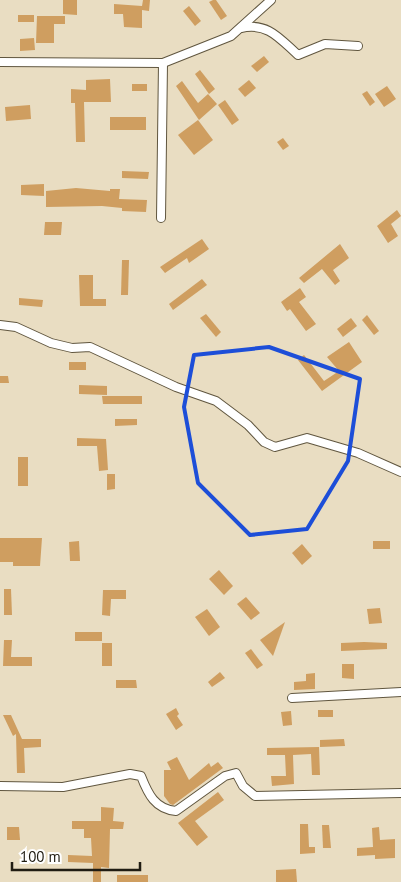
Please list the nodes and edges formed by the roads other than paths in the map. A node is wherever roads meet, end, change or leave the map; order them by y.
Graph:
1 (271, 0) edge
2 (240, 29) junction
3 (358, 46) dead end
4 (0, 62) edge
5 (163, 63) junction
6 (161, 218) dead end
7 (0, 325) edge
8 (401, 472) edge
9 (401, 692) edge
10 (292, 698) dead end
11 (0, 786) edge
12 (401, 793) edge

1 - 2 street
2 - 3 street
2 - 5 street
4 - 5 street
5 - 6 street
7 - 8 street
9 - 10 street
11 - 12 street

